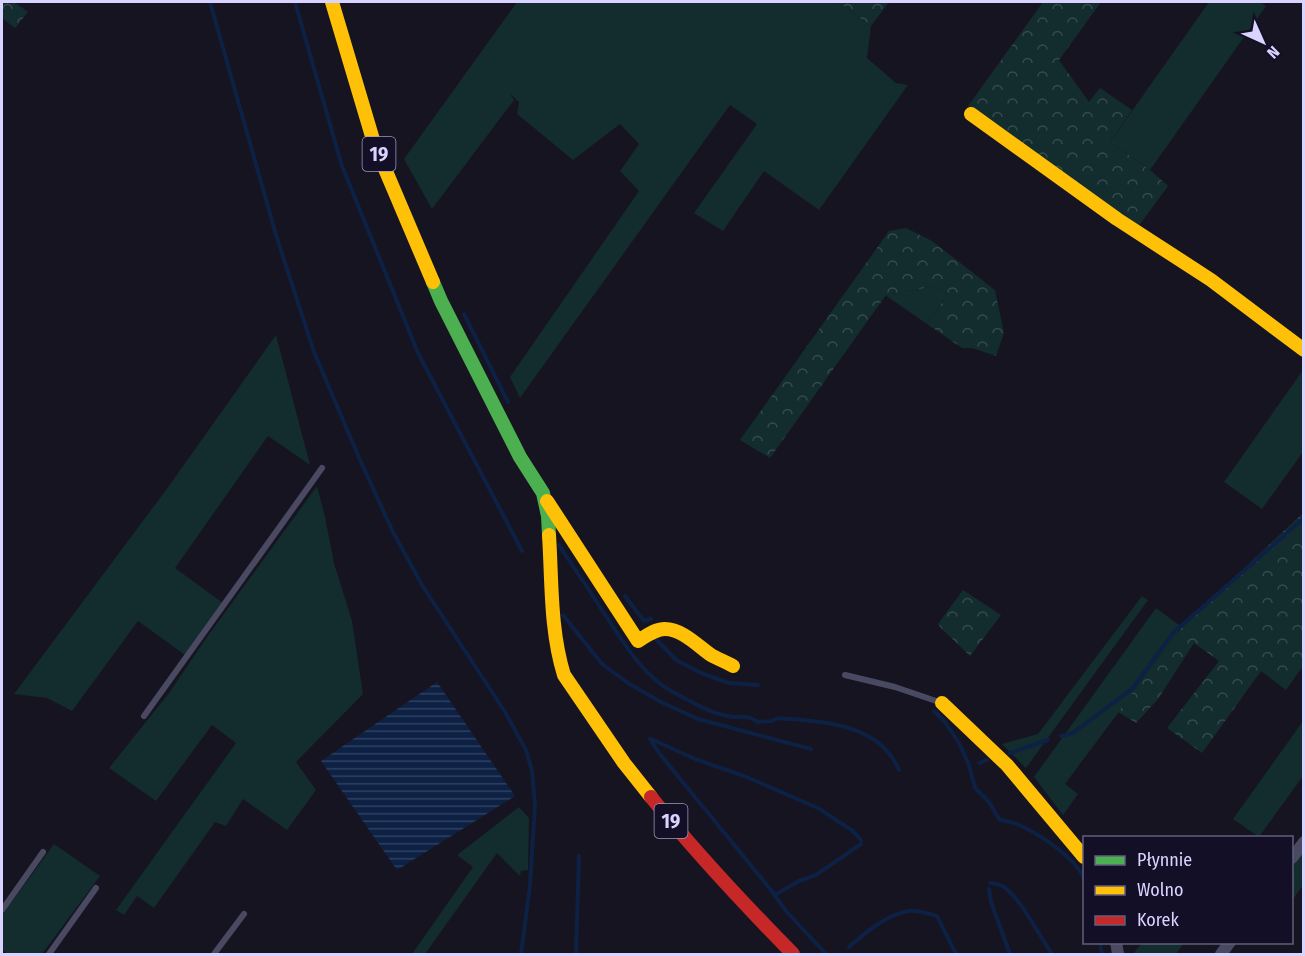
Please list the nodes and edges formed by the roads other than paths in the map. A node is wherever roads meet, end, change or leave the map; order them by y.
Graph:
1 (332, 2) edge
2 (971, 114) dead end
3 (1304, 350) edge
4 (322, 468) dead end
5 (543, 493) junction
6 (733, 666) dead end
7 (845, 675) dead end
8 (942, 704) joint
9 (144, 716) dead end
10 (1304, 842) edge
11 (43, 852) dead end
12 (1083, 856) edge
13 (1293, 857) edge
14 (96, 888) dead end
15 (2, 910) edge
16 (244, 914) dead end
17 (49, 954) edge
18 (214, 954) edge
19 (793, 954) edge

1 - 5 main road, 19
2 - 3 main road
4 - 9 lane
5 - 6 main road
5 - 19 main road, 19
7 - 8 lane
8 - 12 main road
10 - 13 street
11 - 15 lane
14 - 17 lane
16 - 18 lane

